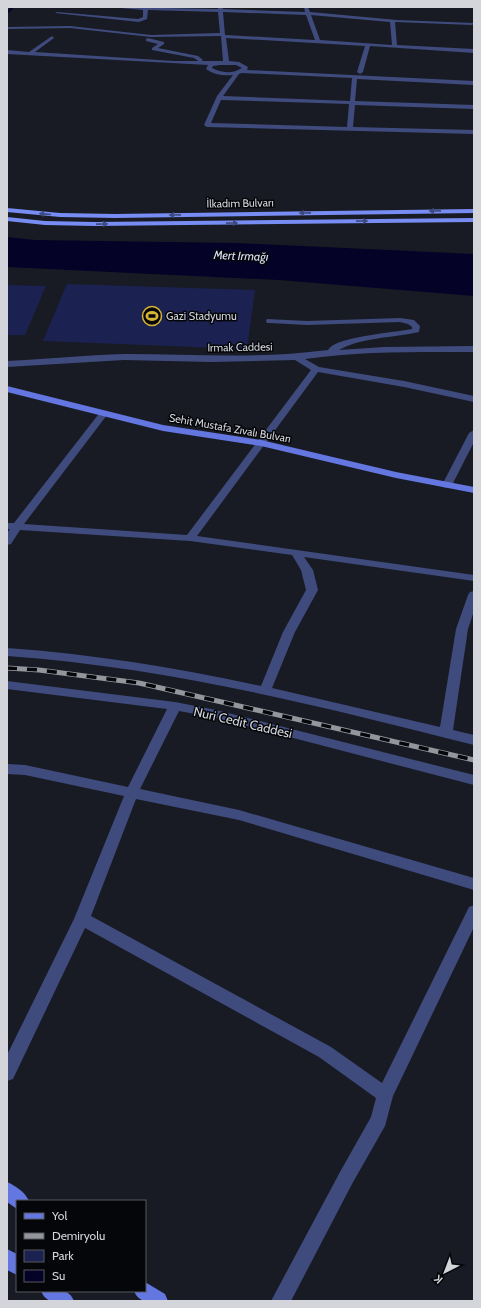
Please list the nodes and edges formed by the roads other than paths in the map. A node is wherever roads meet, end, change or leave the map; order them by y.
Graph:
1 (62, 7) edge
2 (111, 7) edge
3 (306, 7) edge
4 (470, 7) edge
5 (474, 7) edge
6 (146, 8) edge
7 (220, 9) edge
8 (309, 13) junction
9 (55, 18) junction
10 (392, 20) junction
11 (473, 21) edge
12 (40, 27) junction
13 (7, 28) edge
14 (474, 30) edge
15 (18, 33) dead end
16 (223, 35) junction
17 (151, 36) junction
18 (52, 37) dead end
19 (318, 42) junction
20 (368, 45) junction
21 (395, 46) junction
22 (474, 51) edge
23 (7, 52) edge
24 (30, 54) junction
25 (7, 56) edge
26 (226, 62) junction
27 (204, 64) junction
28 (214, 64) junction
29 (242, 65) junction
30 (212, 71) junction
31 (239, 72) junction
32 (357, 74) junction
33 (218, 78) dead end
34 (474, 78) edge
35 (222, 83) dead end
36 (474, 83) edge
37 (226, 89) junction
38 (219, 98) junction
39 (352, 102) junction
40 (474, 107) edge
41 (350, 129) junction
42 (474, 132) edge
43 (7, 210) edge
44 (474, 211) edge
45 (7, 219) edge
46 (474, 220) edge
47 (270, 321) dead end
48 (474, 350) edge
49 (328, 353) junction
50 (297, 357) junction
51 (7, 364) edge
52 (316, 369) junction
53 (7, 389) edge
54 (474, 399) edge
55 (104, 413) junction
56 (474, 433) edge
57 (261, 443) junction
58 (448, 485) junction
59 (474, 490) edge
60 (12, 526) edge
61 (190, 538) junction
62 (7, 542) edge
63 (295, 552) junction
64 (474, 578) edge
65 (474, 595) edge
66 (7, 652) edge
67 (7, 685) edge
68 (265, 690) junction
69 (175, 706) junction
70 (446, 733) junction
71 (474, 740) edge
72 (7, 769) edge
73 (474, 780) edge
74 (132, 792) junction
75 (474, 884) edge
76 (474, 911) edge
77 (82, 918) junction
78 (7, 1073) edge
79 (385, 1095) junction
80 (7, 1191) edge
81 (19, 1200) edge
82 (7, 1258) edge
83 (16, 1265) edge
84 (52, 1292) edge
85 (145, 1292) edge
86 (64, 1301) edge
87 (158, 1301) edge
88 (281, 1301) edge

1 - 9 street
2 - 6 street
3 - 8 street
4 - 5 street
6 - 7 street
6 - 9 street
7 - 8 street
7 - 16 street
8 - 10 street
8 - 19 street
9 - 12 street
10 - 11 street
10 - 21 street
11 - 14 street
12 - 13 street
12 - 15 street
12 - 17 street
16 - 17 street
16 - 19 street
16 - 26 street
17 - 27 street
18 - 24 street
19 - 20 street
20 - 21 street
20 - 32 street
21 - 22 street
23 - 24 street
24 - 27 street
25 - 30 street
26 - 28 street
26 - 29 street
27 - 28 street
28 - 30 street
29 - 31 street
29 - 32 street
30 - 31 street
30 - 33 street
31 - 32 street
31 - 37 street
32 - 34 street
32 - 36 street
32 - 39 street
35 - 37 street
37 - 38 street
38 - 39 street
38 - 41 street
39 - 40 street
39 - 41 street
41 - 42 street
44 -> 43 highway, İlkadım Bulvarı
45 -> 46 highway, İlkadım Bulvarı
47 - 49 street
48 - 49 street, Irmak Caddesi
49 - 50 street, Irmak Caddesi
50 - 51 street, Irmak Caddesi
50 - 52 street
52 - 54 street
52 - 57 street
53 - 55 main road, Sehit Mustafa Zıvalı Bulvarı
55 - 57 main road, Sehit Mustafa Zıvalı Bulvarı
55 - 60 street
56 - 58 street
57 - 58 main road, Sehit Mustafa Zıvalı Bulvarı
57 - 61 street
58 - 59 main road, Sehit Mustafa Zıvalı Bulvarı
60 - 61 street
60 - 62 street
61 - 63 street
63 - 64 street
63 - 68 street
65 - 70 street
66 - 68 street
67 - 69 street, Nuri Cedit Caddesi
68 - 70 street
69 - 73 street, Nuri Cedit Caddesi
69 - 74 street
70 - 71 street
72 - 74 street
74 - 75 street
74 - 77 street
76 - 79 street
77 - 78 street
77 - 79 street
79 - 88 street
80 - 81 main road
82 - 83 main road
84 - 86 main road
85 - 87 main road

